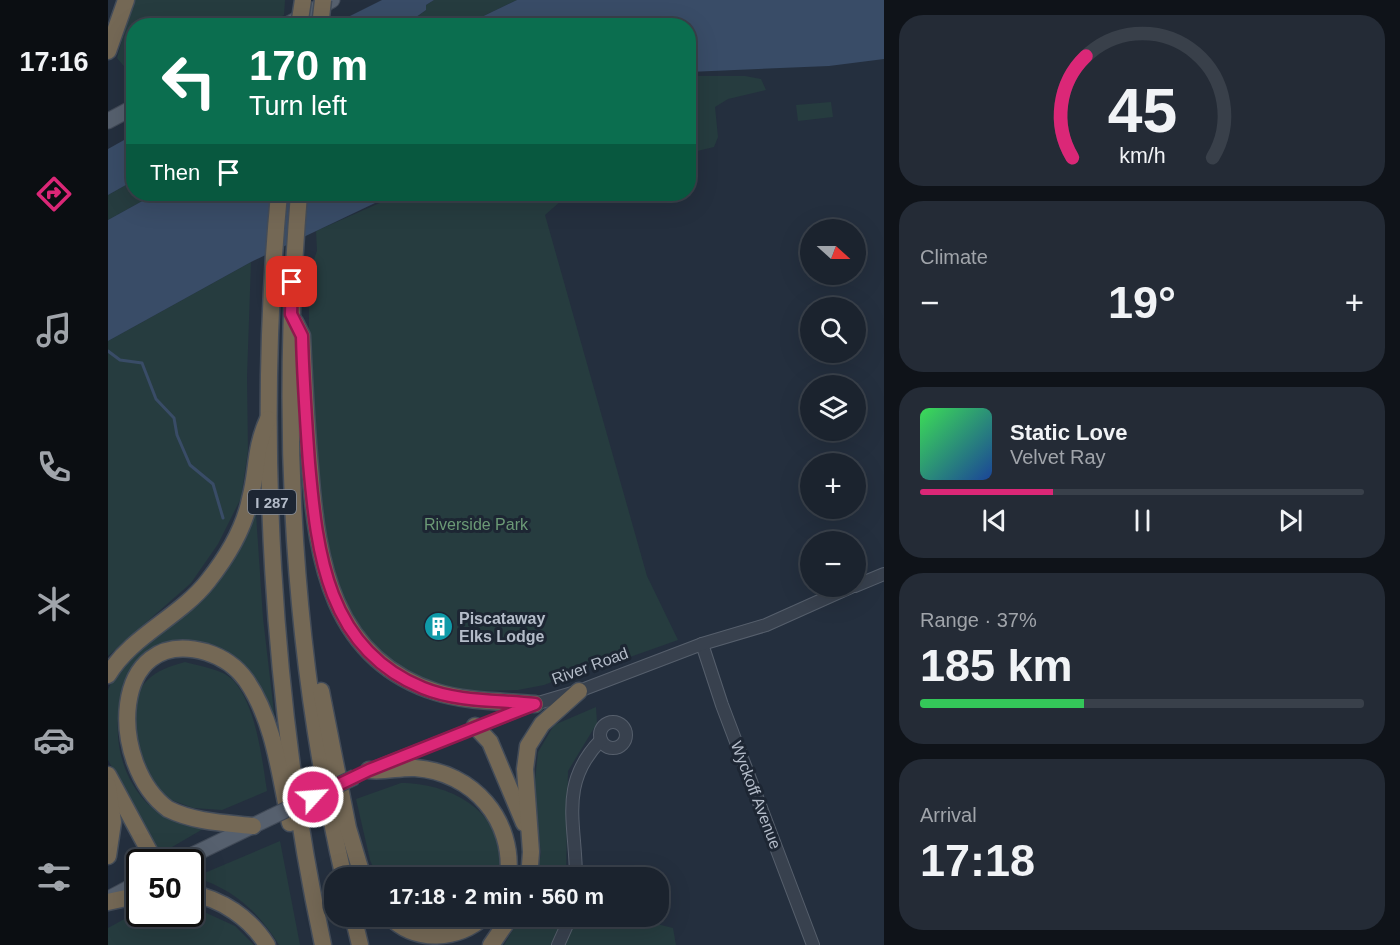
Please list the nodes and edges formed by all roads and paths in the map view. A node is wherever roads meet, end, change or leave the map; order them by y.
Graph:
1 (126, 0) edge
2 (303, 0) edge
3 (323, 0) edge
4 (332, 0) edge
5 (299, 18) edge
6 (300, 18) edge
7 (321, 18) edge
8 (108, 51) edge
9 (126, 108) edge
10 (108, 109) edge
11 (126, 111) edge
12 (108, 121) edge
13 (279, 201) edge
14 (298, 201) edge
15 (291, 314) junction
16 (270, 414) junction
17 (884, 574) edge
18 (866, 581) edge
19 (829, 597) edge
20 (702, 644) junction
21 (306, 668) junction
22 (108, 675) edge
23 (579, 691) junction
24 (535, 704) junction
25 (475, 726) junction
26 (601, 740) dead end
27 (362, 773) junction
28 (108, 775) edge
29 (108, 786) edge
30 (253, 826) junction
31 (528, 832) junction
32 (148, 849) edge
33 (204, 850) edge
34 (108, 855) edge
35 (342, 867) edge
36 (360, 867) edge
37 (508, 867) edge
38 (530, 867) edge
39 (576, 867) edge
40 (126, 890) edge
41 (204, 897) edge
42 (126, 898) edge
43 (108, 901) edge
44 (317, 918) junction
45 (356, 927) edge
46 (405, 927) edge
47 (469, 927) edge
48 (503, 927) edge
49 (566, 927) edge
50 (267, 945) edge
51 (323, 945) edge
52 (360, 945) edge
53 (491, 945) edge
54 (558, 945) edge
55 (813, 945) edge

1 - 8 highway
2 - 6 highway, bridge
3 - 7 highway, bridge
4 - 5 main road
9 - 10 main road
11 - 12 main road
13 - 16 highway, I 287
14 - 15 highway, I 287
15 - 21 highway, I 287
15 - 24 highway
16 - 22 highway
16 - 44 highway, I 287
17 - 18 street, River Road
19 - 20 street, River Road
20 - 23 street, River Road
20 - 55 street, Wyckoff Avenue
21 - 35 highway, I 287
21 - 36 highway
23 - 24 street, River Road
23 - 31 highway
24 - 25 street, River Road
25 - 27 street, River Road
25 - 31 highway
26 - 39 street
27 - 30 main road, River Road, bridge
27 - 37 highway
28 - 32 highway
29 - 34 highway
30 - 33 main road, River Road
30 - 44 highway
31 - 38 highway
40 - 43 main road
41 - 50 highway
42 - 43 highway
44 - 51 highway, I 287
45 - 52 highway
46 - 47 highway
48 - 53 highway
49 - 54 street

